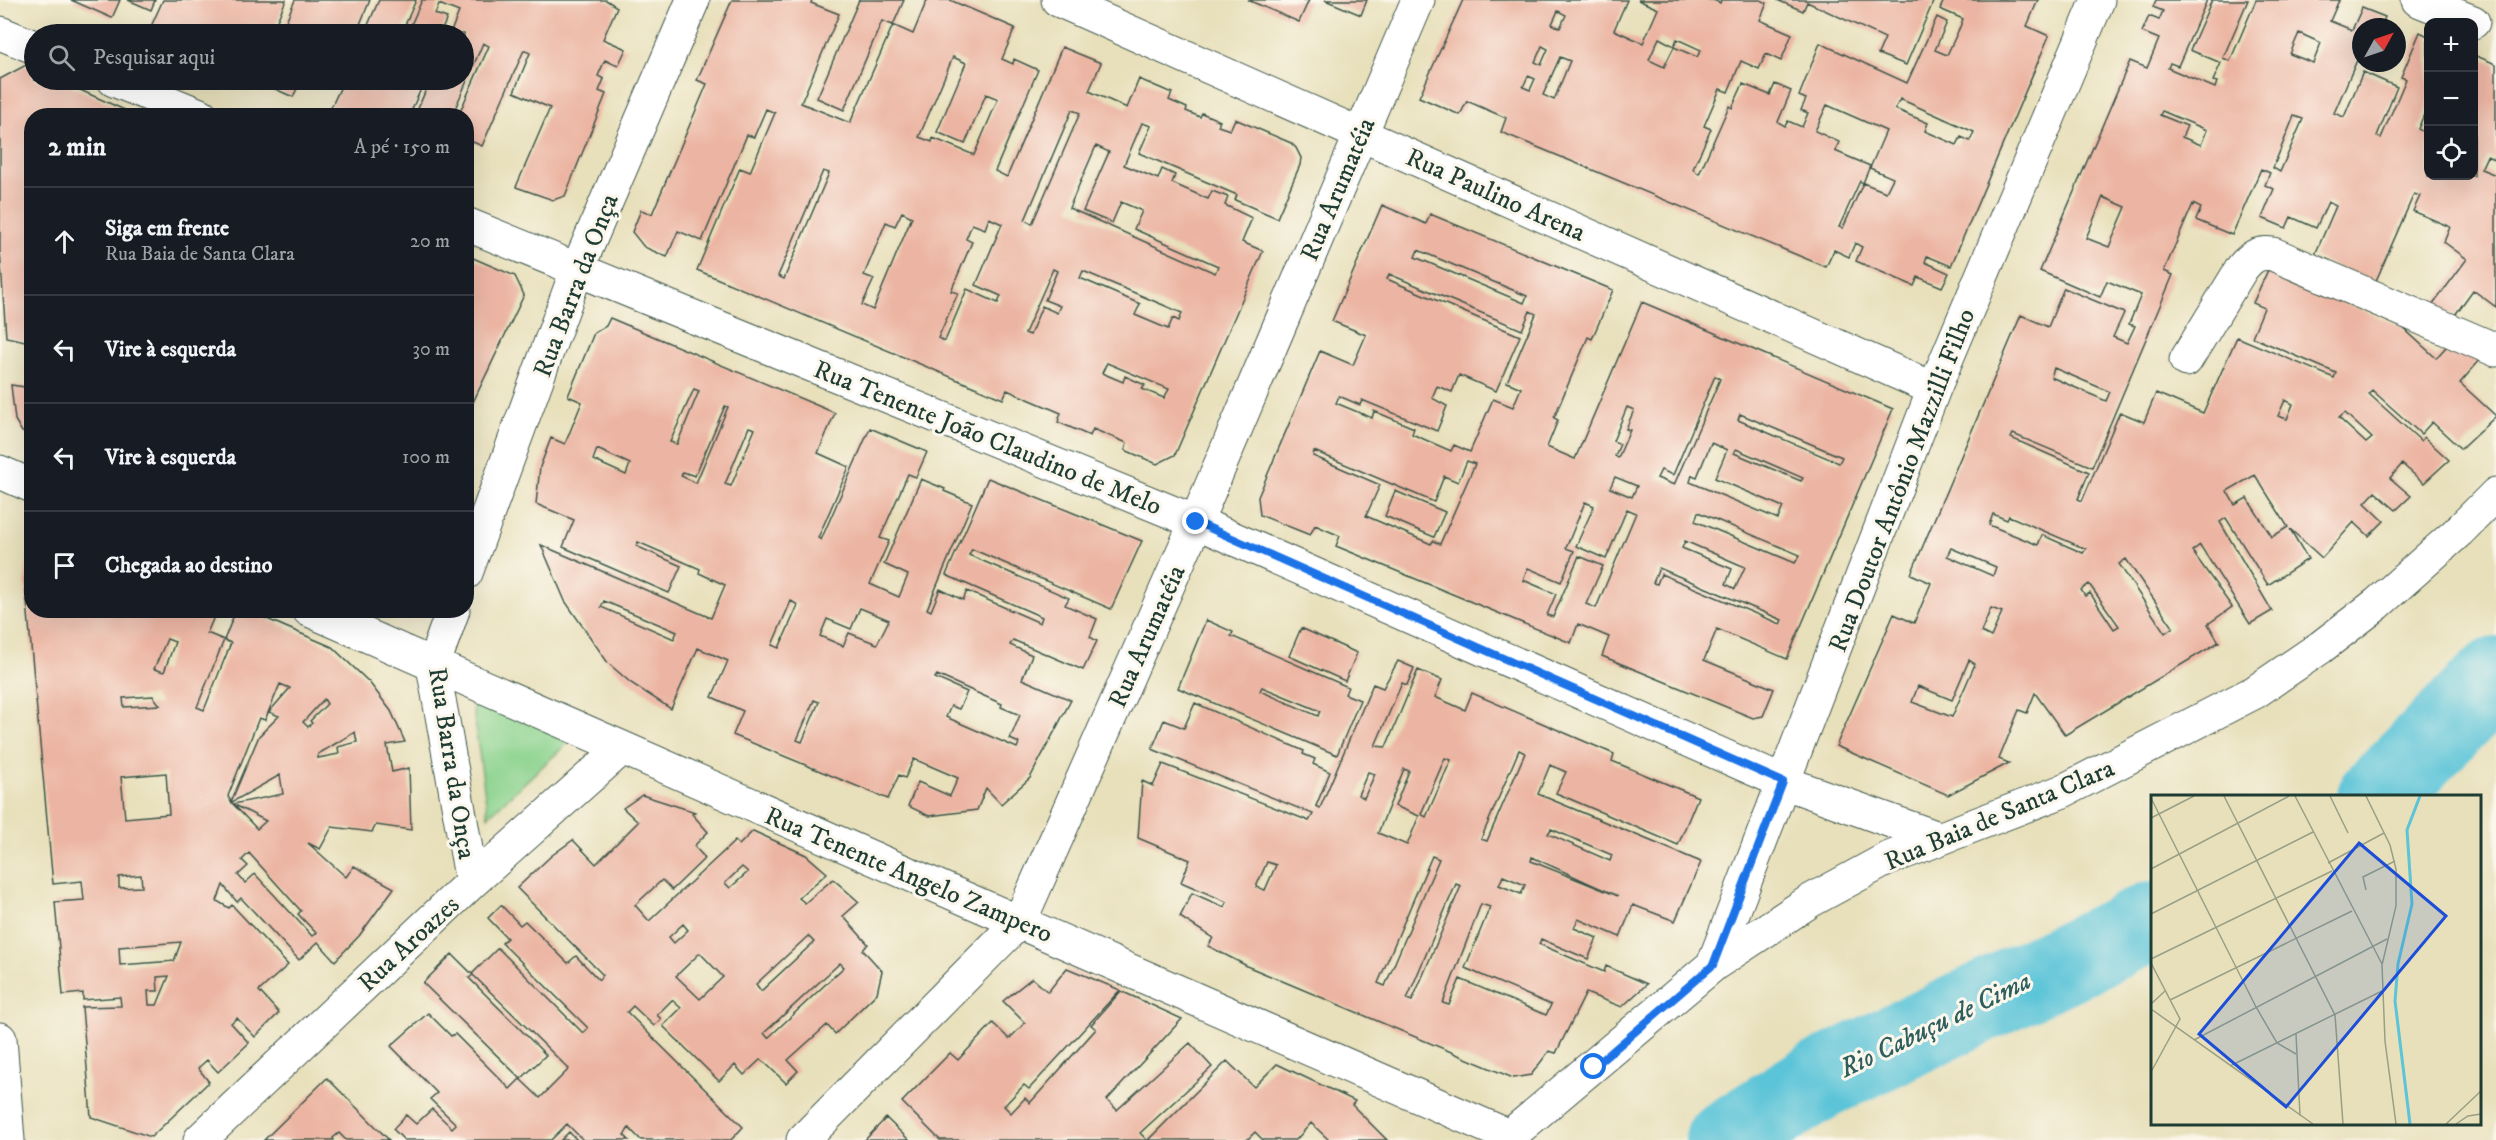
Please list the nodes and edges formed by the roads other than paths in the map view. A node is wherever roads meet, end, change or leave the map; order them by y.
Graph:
1 (693, 0) edge
2 (1058, 0) edge
3 (1418, 0) edge
4 (2098, 0) edge
5 (2418, 0) edge
6 (2461, 18) edge
7 (2478, 25) edge
8 (2496, 32) edge
9 (0, 33) edge
10 (24, 43) edge
11 (138, 90) edge
12 (182, 108) edge
13 (1361, 135) junction
14 (474, 227) edge
15 (577, 270) junction
16 (2496, 350) edge
17 (2186, 360) dead end
18 (1934, 388) junction
19 (0, 472) edge
20 (24, 482) edge
21 (2496, 494) edge
22 (1196, 522) junction
23 (474, 551) edge
24 (327, 618) edge
25 (450, 618) edge
26 (433, 666) junction
27 (621, 750) junction
28 (1783, 782) junction
29 (1938, 838) junction
30 (472, 882) junction
31 (1020, 921) junction
32 (1713, 965) junction
33 (0, 1039) edge
34 (1507, 1138) edge
35 (8, 1140) edge
36 (200, 1140) edge
37 (803, 1140) edge

1 - 15 street, Rua Barra da Onça
2 - 13 street, Rua Paulino Arena
3 - 13 street, Rua Arumatéia
4 - 18 street, Rua Doutor Antônio Mazzilli Filho
5 - 6 street
7 - 8 street
9 - 10 street
11 - 12 street
13 - 18 street, Rua Paulino Arena
13 - 22 street, Rua Arumatéia
14 - 15 street, Rua Tenente João Claudino de Melo
15 - 22 street, Rua Tenente João Claudino de Melo
15 - 23 street, Rua Barra da Onça
16 - 17 street
18 - 28 street, Rua Doutor Antônio Mazzilli Filho
19 - 20 street
21 - 29 street, Rua Baia de Santa Clara
22 - 28 street, Rua Tenente João Claudino de Melo
22 - 31 street, Rua Arumatéia
24 - 26 street, Rua Tenente Angelo Zampero
25 - 26 street, Rua Barra da Onça
26 - 27 street, Rua Tenente Angelo Zampero
26 - 30 street, Rua Barra da Onça
27 - 30 street, Rua Aroazes
27 - 31 street, Rua Tenente Angelo Zampero
28 - 29 street, Rua Tenente João Claudino de Melo
28 - 32 street, Rua Doutor Antônio Mazzilli Filho
29 - 32 street, Rua Baia de Santa Clara
30 - 36 street, Rua Aroazes
31 - 34 street, Rua Tenente Angelo Zampero
31 - 37 street, Rua Arumatéia
32 - 34 street, Rua Baia de Santa Clara
33 - 35 street

